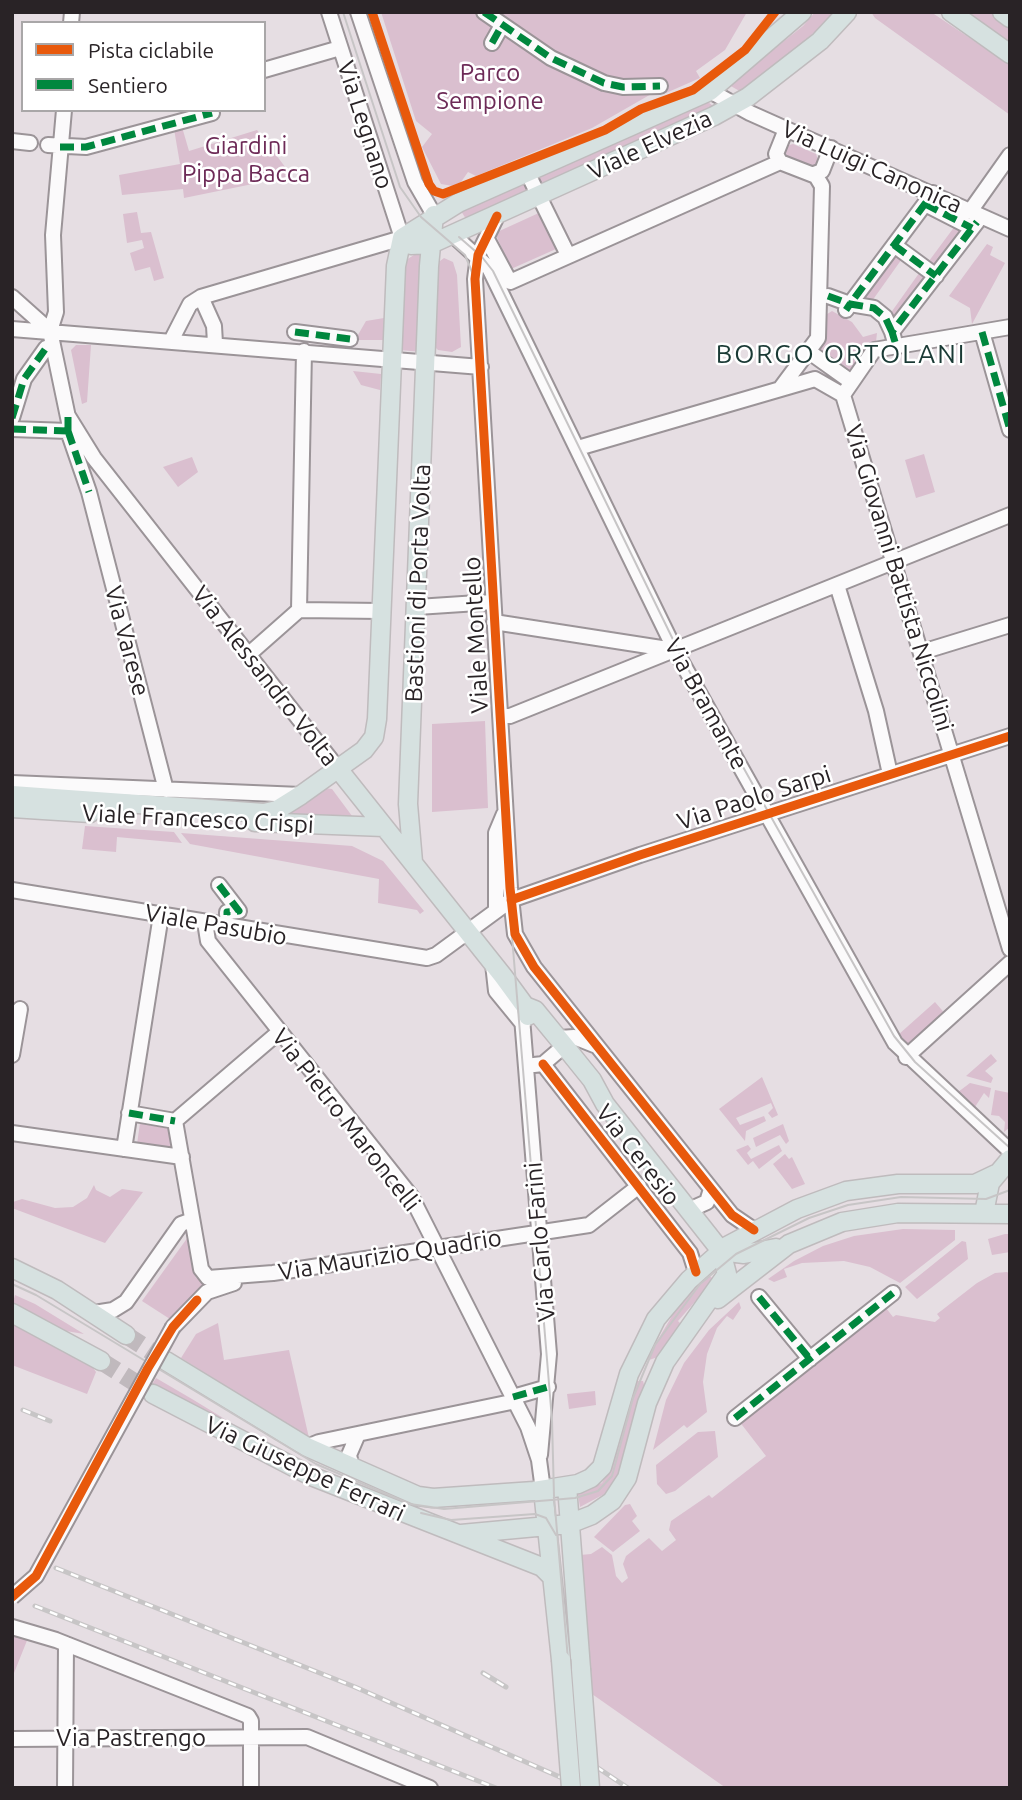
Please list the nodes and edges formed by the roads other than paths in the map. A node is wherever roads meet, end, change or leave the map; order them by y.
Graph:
1 (329, 12) edge
2 (358, 12) edge
3 (484, 12) edge
4 (802, 12) edge
5 (846, 12) edge
6 (951, 12) edge
7 (1002, 12) edge
8 (1010, 18) edge
9 (501, 27) junction
10 (492, 43) dead end
11 (340, 48) junction
12 (1010, 54) edge
13 (266, 69) edge
14 (660, 86) dead end
15 (709, 91) junction
16 (734, 106) junction
17 (63, 112) edge
18 (212, 113) dead end
19 (786, 128) junction
20 (12, 141) edge
21 (30, 143) dead end
22 (54, 146) junction
23 (831, 148) junction
24 (1010, 155) edge
25 (780, 162) junction
26 (528, 174) junction
27 (814, 174) junction
28 (540, 197) junction
29 (929, 198) junction
30 (434, 215) junction
31 (497, 216) junction
32 (973, 220) junction
33 (1010, 229) edge
34 (453, 235) junction
35 (402, 238) junction
36 (488, 241) junction
37 (431, 244) junction
38 (894, 245) junction
39 (478, 255) junction
40 (569, 255) junction
41 (936, 276) junction
42 (828, 296) dead end
43 (12, 297) edge
44 (201, 297) junction
45 (848, 307) junction
46 (1010, 327) edge
47 (12, 329) edge
48 (50, 331) junction
49 (295, 332) dead end
50 (982, 332) junction
51 (349, 339) dead end
52 (171, 341) junction
53 (215, 343) junction
54 (46, 348) dead end
55 (304, 351) junction
56 (808, 351) junction
57 (393, 359) junction
58 (426, 362) junction
59 (481, 367) junction
60 (850, 381) junction
61 (780, 389) junction
62 (845, 402) junction
63 (68, 416) junction
64 (12, 418) edge
65 (12, 429) edge
66 (1010, 430) edge
67 (68, 431) junction
68 (578, 448) junction
69 (113, 482) junction
70 (89, 492) junction
71 (1010, 515) edge
72 (895, 562) junction
73 (837, 585) junction
74 (493, 602) junction
75 (417, 607) junction
76 (299, 610) junction
77 (382, 611) junction
78 (494, 622) junction
79 (1010, 625) edge
80 (629, 643) junction
81 (675, 650) junction
82 (922, 652) junction
83 (248, 655) junction
84 (634, 666) junction
85 (500, 716) junction
86 (1010, 736) edge
87 (953, 754) junction
88 (339, 770) junction
89 (890, 775) junction
90 (12, 783) edge
91 (166, 790) junction
92 (12, 795) edge
93 (301, 795) junction
94 (408, 804) junction
95 (12, 808) edge
96 (506, 809) junction
97 (766, 814) junction
98 (384, 827) junction
99 (413, 862) junction
100 (219, 885) dead end
101 (12, 890) edge
102 (511, 900) junction
103 (496, 909) junction
104 (161, 915) junction
105 (227, 915) dead end
106 (205, 922) junction
107 (467, 931) junction
108 (1010, 949) edge
109 (419, 959) joint
110 (1010, 964) edge
111 (20, 1009) dead end
112 (523, 1010) junction
113 (279, 1032) junction
114 (589, 1039) junction
115 (562, 1050) junction
116 (12, 1055) edge
117 (906, 1057) junction
118 (543, 1064) junction
119 (526, 1066) junction
120 (128, 1113) junction
121 (176, 1121) junction
122 (12, 1133) edge
123 (124, 1149) junction
124 (1010, 1151) edge
125 (182, 1157) junction
126 (1010, 1159) edge
127 (996, 1174) junction
128 (639, 1186) junction
129 (711, 1189) junction
130 (689, 1210) junction
131 (984, 1213) junction
132 (1010, 1214) edge
133 (192, 1220) junction
134 (754, 1230) junction
135 (539, 1232) junction
136 (789, 1244) junction
137 (437, 1248) junction
138 (721, 1251) junction
139 (12, 1268) edge
140 (696, 1272) junction
141 (273, 1273) junction
142 (893, 1293) dead end
143 (759, 1297) dead end
144 (126, 1302) junction
145 (12, 1313) edge
146 (94, 1313) junction
147 (694, 1320) junction
148 (125, 1335) joint
149 (638, 1353) junction
150 (810, 1359) junction
151 (101, 1361) tunnel mouth
152 (166, 1361) tunnel mouth
153 (665, 1362) junction
154 (626, 1382) junction
155 (548, 1387) junction
156 (653, 1388) junction
157 (153, 1394) tunnel mouth
158 (514, 1399) junction
159 (735, 1419) dead end
160 (358, 1434) junction
161 (307, 1447) junction
162 (539, 1460) junction
163 (352, 1468) junction
164 (567, 1486) junction
165 (543, 1490) junction
166 (606, 1506) junction
167 (569, 1524) junction
168 (547, 1528) junction
169 (461, 1534) junction
170 (571, 1555) junction
171 (552, 1577) junction
172 (12, 1597) edge
173 (12, 1627) edge
174 (66, 1644) junction
175 (64, 1737) junction
176 (250, 1737) junction
177 (12, 1738) edge
178 (65, 1788) edge
179 (251, 1788) edge
180 (430, 1788) edge
181 (571, 1788) edge
182 (590, 1788) edge

1 - 11 street, Via Legnano
2 - 30 street, Via Legnano
3 - 9 street
4 - 15 main road, Viale Elvezia
5 - 16 main road, Viale Elvezia
6 - 12 main road
7 - 8 main road
9 - 10 street
9 - 14 street
11 - 13 street
11 - 35 street, Via Legnano
15 - 16 street, Via Luigi Canonica
15 - 26 main road, Viale Elvezia
16 - 19 street, Via Luigi Canonica
16 - 28 main road, Viale Elvezia
17 - 22 street
18 - 22 street
19 - 23 street, Via Luigi Canonica
19 - 25 street
20 - 21 street
22 - 48 street
23 - 27 street
23 - 29 street, Via Luigi Canonica
24 - 32 street
25 - 27 street
25 - 40 street
26 - 28 street
26 - 30 main road, Viale Elvezia
27 - 56 street
28 - 31 main road, Viale Elvezia
28 - 40 street
29 - 32 street, Via Luigi Canonica
29 - 38 street
30 - 34 main road, Via Legnano
30 - 35 main road, Viale Elvezia
30 - 37 main road, Bastioni di Porta Volta
31 - 34 main road, Viale Elvezia
31 - 36 street
32 - 33 street, Via Luigi Canonica
32 - 41 street
34 - 37 main road, Viale Elvezia
34 - 39 street, Via Legnano
35 - 37 main road
35 - 44 street
35 - 57 main road, Bastioni di Porta Volta
36 - 39 street
36 - 40 street
37 - 58 main road, Bastioni di Porta Volta
38 - 41 street
38 - 45 street
39 - 59 street, Viale Montello
39 - 68 street, Via Bramante
41 - 45 street
42 - 45 street
43 - 48 street
44 - 52 street
44 - 53 street
46 - 50 street
47 - 48 street
48 - 52 street
48 - 63 street
49 - 51 street
50 - 60 street
50 - 66 street
52 - 53 street
53 - 55 street
54 - 64 street
55 - 57 street
55 - 76 street
56 - 60 street
56 - 61 street
57 - 58 street
57 - 77 main road, Bastioni di Porta Volta
58 - 59 street
58 - 75 main road, Bastioni di Porta Volta
59 - 74 street, Viale Montello
60 - 62 street
61 - 62 street
61 - 68 street
62 - 72 street, Via Giovanni Battista Niccolini
63 - 67 street, Via Varese
63 - 69 street, Via Alessandro Volta
65 - 67 street
67 - 70 street, Via Varese
68 - 81 street, Via Bramante
69 - 70 street
69 - 83 street, Via Alessandro Volta
70 - 91 street, Via Varese
71 - 72 street
72 - 73 street
72 - 82 street, Via Giovanni Battista Niccolini
73 - 81 street
73 - 89 street
74 - 75 street
74 - 78 street, Viale Montello
75 - 94 main road, Bastioni di Porta Volta
76 - 77 street
76 - 83 street
77 - 88 main road, Bastioni di Porta Volta
78 - 80 street
78 - 85 street, Viale Montello
79 - 82 street
80 - 81 street
80 - 84 street
81 - 84 street
81 - 97 street, Via Bramante
82 - 87 street, Via Giovanni Battista Niccolini
83 - 88 street, Via Alessandro Volta
84 - 85 street
85 - 96 street, Viale Montello
86 - 87 street, Via Paolo Sarpi
87 - 89 street, Via Paolo Sarpi
87 - 108 street, Via Giovanni Battista Niccolini
88 - 93 main road, Viale Francesco Crispi
88 - 98 main road, Via Alessandro Volta
89 - 97 street, Via Paolo Sarpi
90 - 91 street, Viale Francesco Crispi
91 - 93 street, Viale Francesco Crispi
92 - 93 main road, Viale Francesco Crispi
94 - 98 main road
94 - 99 main road, Bastioni di Porta Volta
95 - 98 main road, Viale Francesco Crispi
96 - 102 street, Viale Montello
96 - 103 street, Viale Montello
97 - 102 street, Via Paolo Sarpi
97 - 117 street, Via Bramante
98 - 99 main road, Via Alessandro Volta
99 - 107 main road, Via Alessandro Volta
100 - 105 street
101 - 104 street, Viale Pasubio
102 - 103 street, Via Paolo Sarpi
102 - 114 street, Viale Montello
103 - 107 street, Via Paolo Sarpi
104 - 106 street, Viale Pasubio
104 - 120 street
106 - 109 street, Viale Pasubio
106 - 113 street, Via Pietro Maroncelli
107 - 109 street, Via Paolo Sarpi
107 - 112 main road, Via Alessandro Volta
110 - 117 street
111 - 116 street
112 - 115 main road, Via Ceresio
112 - 119 street, Via Carlo Farini
113 - 121 street
113 - 137 street, Via Pietro Maroncelli
114 - 115 street
114 - 129 street, Via Ceresio
115 - 118 street
115 - 130 main road, Via Ceresio
117 - 124 street, Via Bramante
118 - 119 street
118 - 128 street, Via Ceresio
119 - 135 street, Via Carlo Farini
120 - 121 street
120 - 123 street
121 - 125 street
122 - 123 street
123 - 125 street
125 - 133 street
126 - 127 main road
127 - 131 main road
127 - 134 main road, Via Giuseppe Ferrari
128 - 135 street, Via Maurizio Quadrio
128 - 140 street, Via Ceresio
129 - 130 street, Via Ceresio
129 - 134 street, Via Ceresio
130 - 138 main road, Via Ceresio
131 - 132 main road
131 - 136 main road
133 - 141 street, Via Maurizio Quadrio
133 - 144 street
134 - 138 main road, Via Giuseppe Ferrari
135 - 137 street, Via Maurizio Quadrio
135 - 155 street, Via Carlo Farini
136 - 138 main road
136 - 147 main road
137 - 141 street, Via Maurizio Quadrio
137 - 158 street, Via Pietro Maroncelli
138 - 140 main road, Via Giuseppe Ferrari
138 - 147 main road
139 - 146 main road
140 - 149 main road, Via Giuseppe Ferrari
141 - 172 street, bridge
142 - 150 street
143 - 150 street
144 - 146 street
144 - 148 street
145 - 151 main road
146 - 148 main road
147 - 153 main road
149 - 153 main road
149 - 154 main road, Via Giuseppe Ferrari
150 - 159 street
152 - 161 main road, Via Giuseppe Ferrari
153 - 156 main road
154 - 156 main road
154 - 164 main road, Via Giuseppe Ferrari
155 - 158 street
155 - 162 street, Via Carlo Farini
156 - 166 main road
157 - 169 main road, Via Giuseppe Ferrari
158 - 160 street
158 - 162 street, Via Carlo Farini
160 - 161 street
160 - 163 street
161 - 163 main road, Via Giuseppe Ferrari
162 - 165 street, Via Carlo Farini
163 - 165 main road, Via Giuseppe Ferrari
164 - 165 main road, Via Giuseppe Ferrari
164 - 167 main road
165 - 168 main road, Via Carlo Farini
166 - 167 main road, Via Giuseppe Ferrari
166 - 170 main road
167 - 168 main road, Via Giuseppe Ferrari
167 - 170 main road
168 - 169 main road, Via Giuseppe Ferrari
168 - 171 main road, Via Carlo Farini
169 - 171 main road, Via Giuseppe Ferrari
170 - 182 main road, bridge
171 - 181 main road, Via Carlo Farini, bridge
173 - 174 street
174 - 175 street
174 - 176 street
175 - 176 street, Via Pastrengo
175 - 177 street, Via Pastrengo
175 - 178 street
176 - 179 street
176 - 180 street, Via Pastrengo

